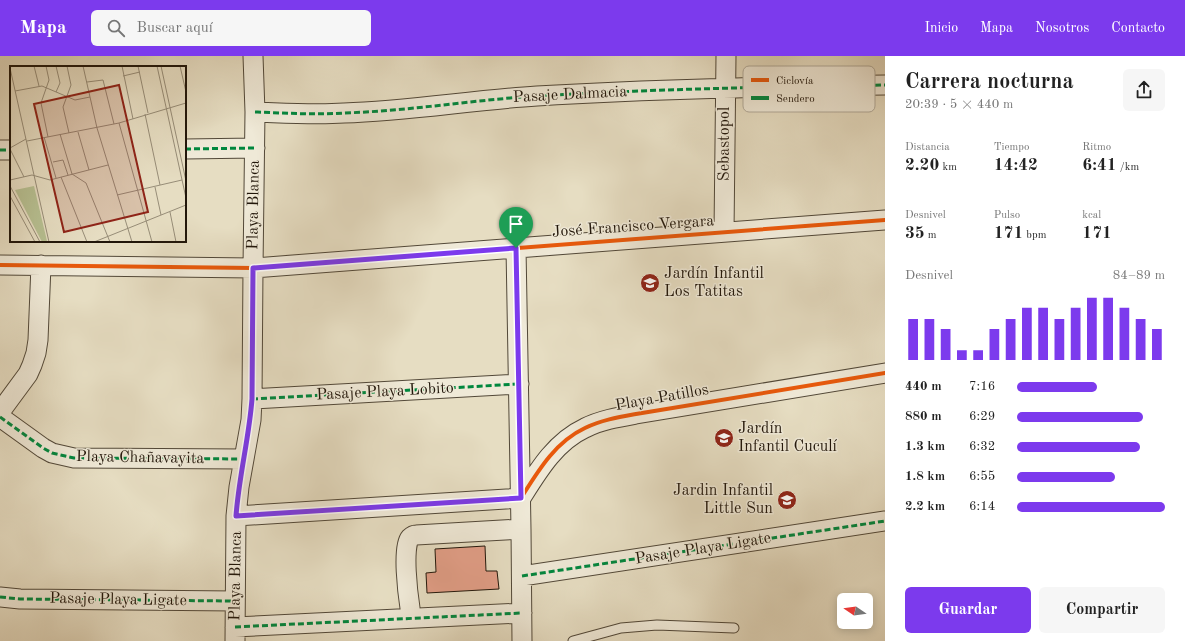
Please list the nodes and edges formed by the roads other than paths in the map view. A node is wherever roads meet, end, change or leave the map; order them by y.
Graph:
1 (253, 56) edge
2 (726, 56) edge
3 (875, 85) edge
4 (885, 85) edge
5 (725, 88) junction
6 (743, 88) edge
7 (255, 112) junction
8 (255, 148) junction
9 (186, 149) edge
10 (885, 220) edge
11 (724, 232) junction
12 (516, 248) junction
13 (0, 265) edge
14 (41, 265) junction
15 (253, 268) junction
16 (885, 373) edge
17 (519, 384) junction
18 (252, 399) junction
19 (0, 412) edge
20 (0, 417) edge
21 (244, 459) junction
22 (521, 498) junction
23 (236, 516) junction
24 (885, 521) edge
25 (522, 529) junction
26 (522, 576) junction
27 (0, 597) edge
28 (235, 601) junction
29 (410, 608) dead end
30 (522, 613) junction
31 (734, 628) dead end
32 (235, 634) edge
33 (522, 641) edge
34 (573, 641) edge

1 - 7 street, Playa Blanca
2 - 5 street, Sebastopol
3 - 4 street, Pasaje Dalmacia
5 - 6 street, Pasaje Dalmacia
5 - 7 street, Pasaje Dalmacia
5 - 11 street, Sebastopol
7 - 8 street, Playa Blanca
8 - 9 street
8 - 15 street, Playa Blanca
10 - 11 street, José Francisco Vergara
11 - 12 street, José Francisco Vergara
12 - 15 street, José Francisco Vergara
12 - 17 street
13 - 14 street, José Francisco Vergara
14 - 15 street, José Francisco Vergara
14 - 19 street
15 - 18 street, Playa Blanca
16 - 22 street, Playa Patillos
17 - 18 street, Pasaje Playa Lobito
17 - 22 street
18 - 21 street, Playa Blanca
20 - 21 street, Playa Chañavayita
21 - 23 street, Playa Blanca
22 - 23 street
22 - 25 street
23 - 28 street, Playa Blanca
24 - 26 street, Pasaje Playa Ligate
25 - 26 street
25 - 29 street
26 - 30 street
27 - 28 street, Pasaje Playa Ligate
28 - 32 street, Playa Blanca
30 - 32 street
30 - 33 street
31 - 34 lane

